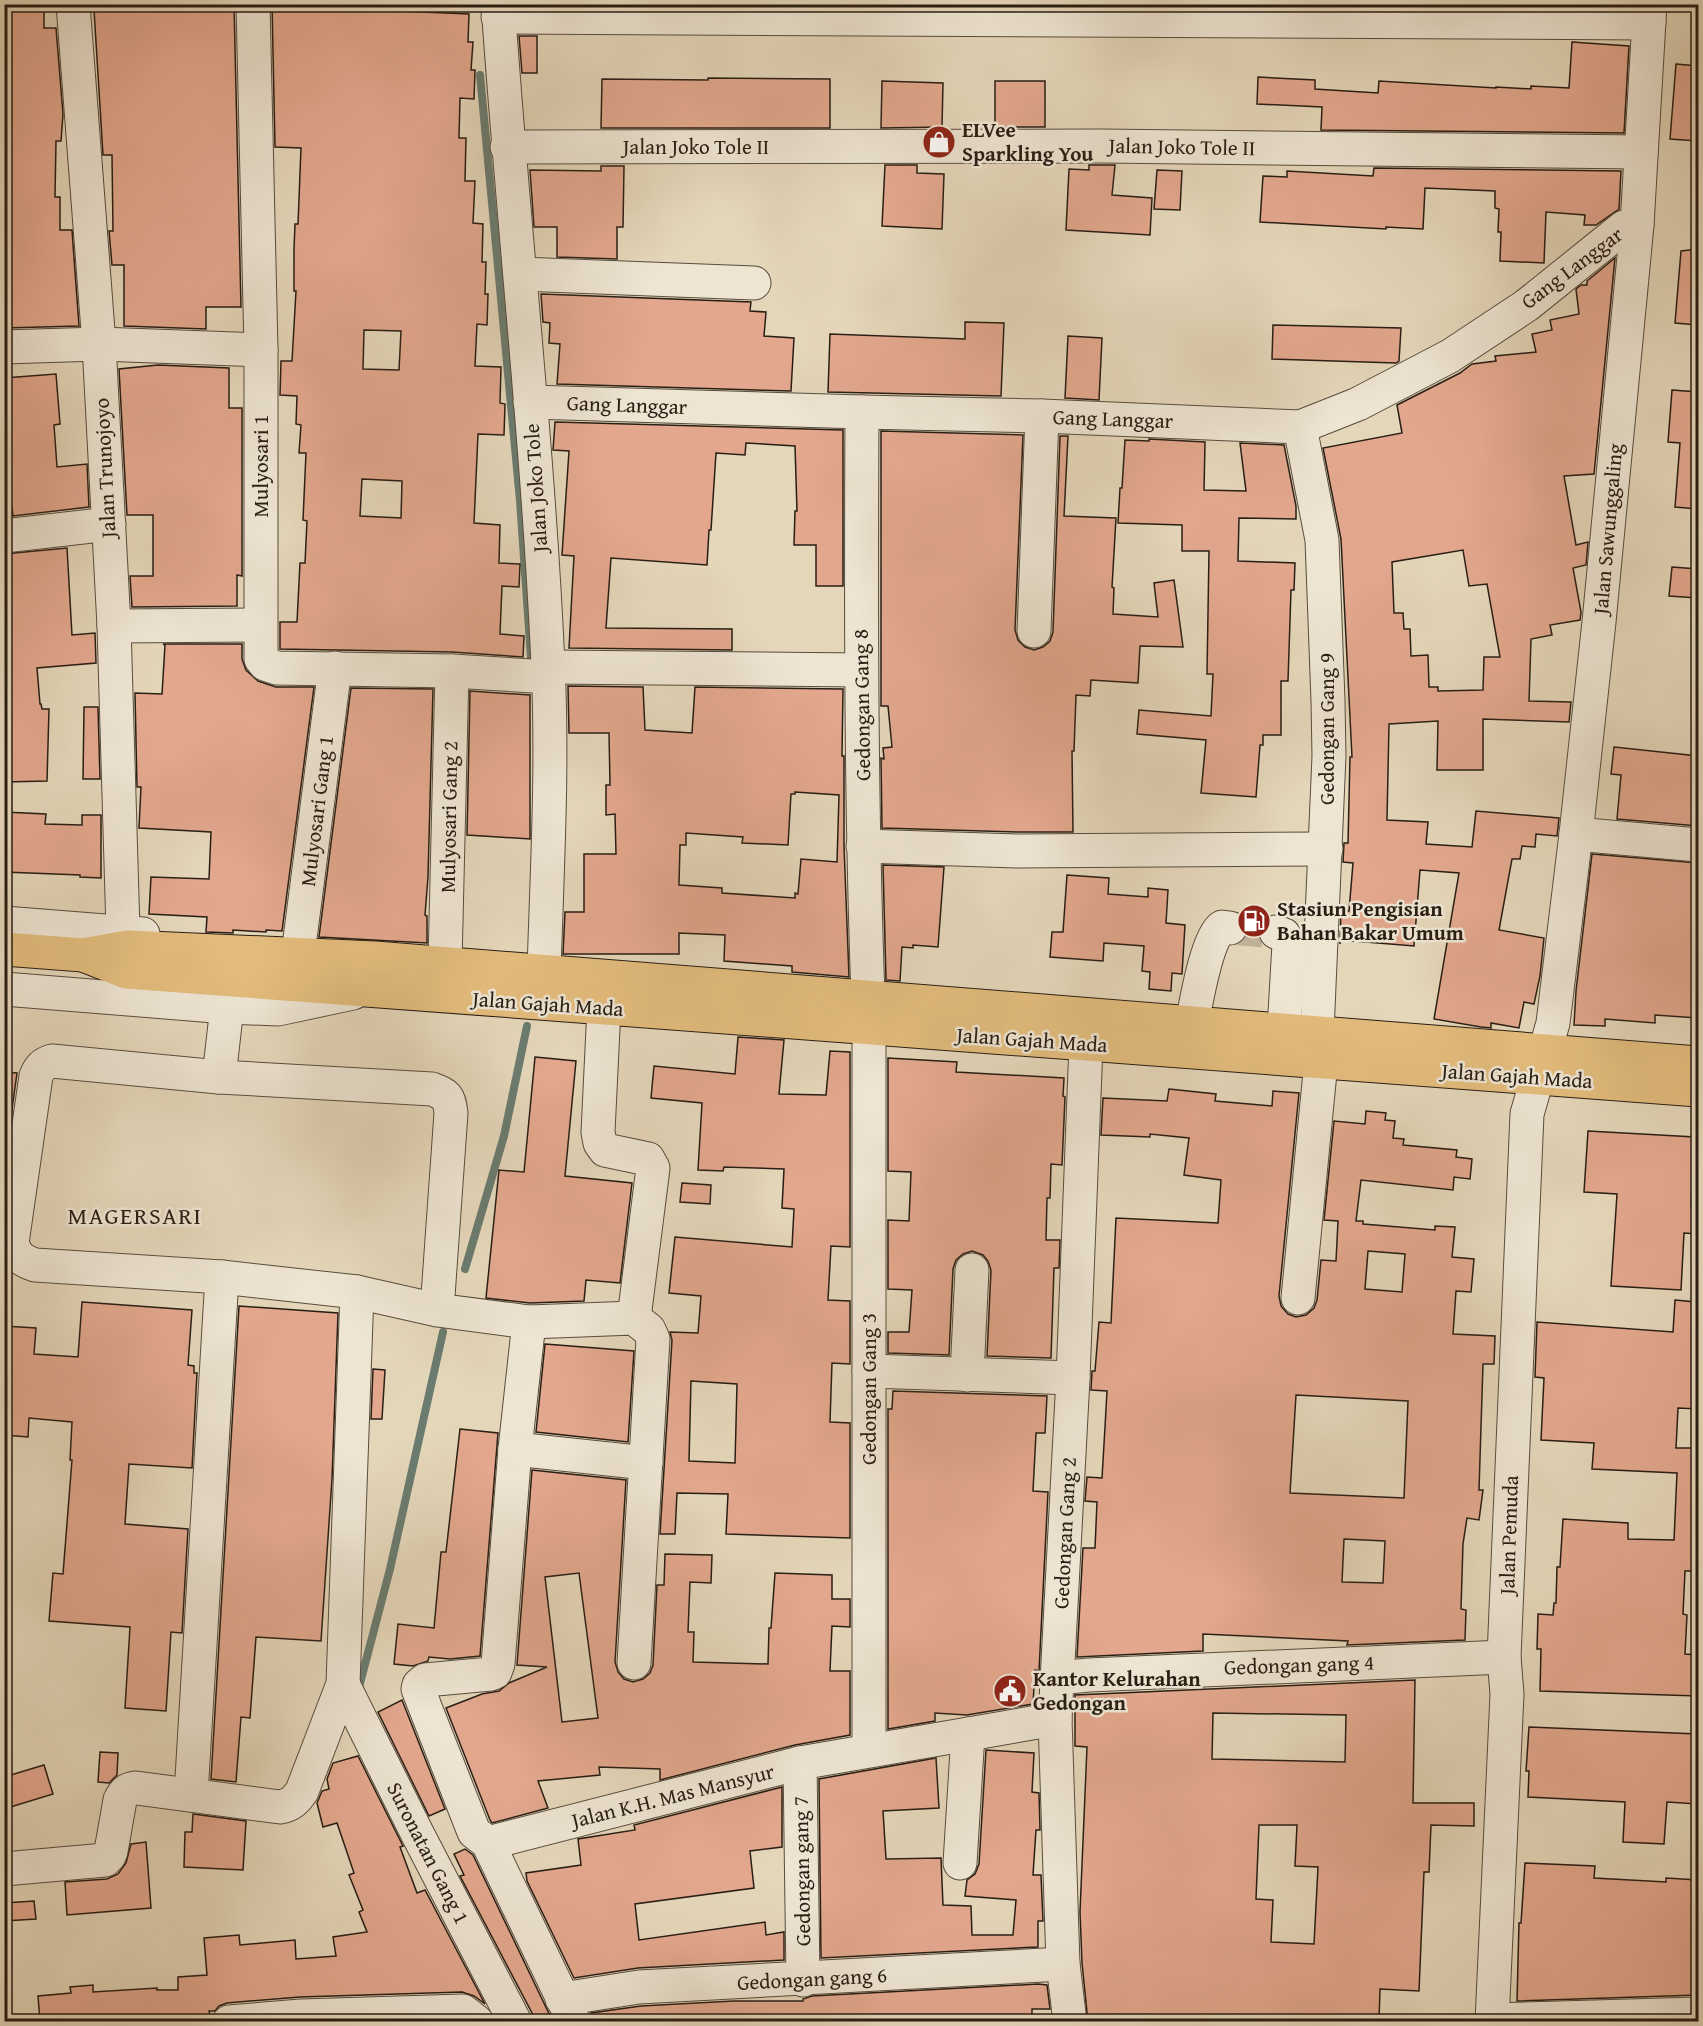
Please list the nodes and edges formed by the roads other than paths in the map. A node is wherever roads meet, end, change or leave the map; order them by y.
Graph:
1 (73, 4) edge
2 (253, 4) edge
3 (498, 11) edge
4 (1650, 14) edge
5 (507, 147) junction
6 (1641, 152) junction
7 (1636, 225) junction
8 (520, 274) junction
9 (754, 283) dead end
10 (99, 345) junction
11 (4, 347) edge
12 (261, 350) junction
13 (530, 402) junction
14 (862, 412) junction
15 (1042, 416) junction
16 (1300, 427) junction
17 (109, 524) junction
18 (4, 536) edge
19 (260, 625) junction
20 (114, 626) junction
21 (1034, 631) dead end
22 (336, 668) junction
23 (861, 670) junction
24 (452, 671) junction
25 (541, 674) junction
26 (1576, 834) junction
27 (863, 846) junction
28 (1698, 846) edge
29 (1326, 849) junction
30 (4, 923) edge
31 (1230, 928) dead end
32 (123, 931) junction
33 (1276, 932) dead end
34 (17, 950) edge
35 (298, 954) junction
36 (83, 955) junction
37 (375, 958) junction
38 (445, 963) junction
39 (544, 972) junction
40 (4, 989) edge
41 (366, 990) junction
42 (227, 1008) junction
43 (604, 1008) junction
44 (868, 1012) junction
45 (1192, 1023) junction
46 (1284, 1030) junction
47 (1086, 1044) junction
48 (1319, 1056) junction
49 (1698, 1063) edge
50 (1541, 1064) junction
51 (219, 1077) junction
52 (1698, 1090) edge
53 (972, 1270) dead end
54 (222, 1277) junction
55 (357, 1292) junction
56 (1298, 1298) dead end
57 (437, 1310) junction
58 (634, 1318) junction
59 (529, 1322) junction
60 (869, 1371) junction
61 (967, 1375) junction
62 (1073, 1378) junction
63 (515, 1449) junction
64 (646, 1463) junction
65 (1504, 1657) junction
66 (634, 1663) dead end
67 (1058, 1678) junction
68 (343, 1684) junction
69 (1055, 1719) junction
70 (968, 1734) junction
71 (869, 1750) junction
72 (800, 1763) junction
73 (190, 1795) junction
74 (417, 1833) junction
75 (481, 1838) junction
76 (960, 1863) dead end
77 (4, 1869) edge
78 (1063, 1964) junction
79 (803, 1980) junction
80 (568, 2010) edge
81 (1698, 2014) edge
82 (301, 2019) edge
83 (1492, 2021) edge
84 (229, 2022) edge
85 (477, 2022) edge
86 (515, 2022) edge
87 (1070, 2022) edge

1 - 10 street, Jalan Trunojoyo
2 - 12 street, Mulyosari 1
3 - 4 street
3 - 5 street, Jalan Joko Tole
4 - 6 street, Jalan Sawunggaling
5 - 6 street, Jalan Joko Tole II
5 - 8 street, Jalan Joko Tole
6 - 7 street, Jalan Sawunggaling
7 - 16 street, Gang Langgar
7 - 26 street, Jalan Sawunggaling
8 - 9 street
8 - 13 street, Jalan Joko Tole
10 - 11 street
10 - 12 street
10 - 17 street, Jalan Trunojoyo
12 - 19 street, Mulyosari 1
13 - 14 street, Gang Langgar
13 - 25 street, Jalan Joko Tole
14 - 15 street, Gang Langgar
14 - 23 street, Gedongan Gang 8
15 - 16 street, Gang Langgar
15 - 21 street
16 - 29 street, Gedongan Gang 9
17 - 18 street
17 - 20 street, Jalan Trunojoyo
19 - 20 street
19 - 22 street, Mulyosari 1
20 - 32 street, Jalan Trunojoyo
22 - 24 street, Mulyosari 1
22 - 35 street, Mulyosari Gang 1
23 - 25 street, Mulyosari 1
23 - 27 street, Gedongan Gang 8
24 - 25 street, Mulyosari 1
24 - 38 street, Mulyosari Gang 2
25 - 39 street, Jalan Joko Tole
26 - 28 street
26 - 50 street, Jalan Sawunggaling
27 - 29 street
27 - 44 street, Gedongan Gang 8
29 - 48 street, Gedongan Gang 9
30 - 32 street, Jalan Gajah Mada
31 - 45 street
32 - 35 street, Jalan Gajah Mada
33 - 46 street
34 - 36 main road
35 - 37 street, Jalan Gajah Mada
36 - 37 main road, Jalan Gajah Mada
36 - 41 main road, Jalan Gajah Mada
37 - 38 main road, Jalan Gajah Mada
38 - 39 main road, Jalan Gajah Mada
39 - 44 main road, Jalan Gajah Mada
40 - 42 street, Jalan Gajah Mada
41 - 42 street, Jalan Gajah Mada
41 - 43 main road, Jalan Gajah Mada
42 - 51 street
43 - 44 main road, Jalan Gajah Mada
43 - 58 street
44 - 45 main road, Jalan Gajah Mada
44 - 47 main road, Jalan Gajah Mada
44 - 60 street, Gedongan Gang 3
45 - 46 main road, Jalan Gajah Mada
46 - 48 main road, Jalan Gajah Mada
47 - 48 main road, Jalan Gajah Mada
47 - 62 street, Gedongan Gang 2
48 - 50 main road, Jalan Gajah Mada
48 - 56 street, Gedongan Gang 9
49 - 50 main road, Jalan Gajah Mada
50 - 52 main road, Jalan Gajah Mada
50 - 65 street, Jalan Pemuda
51 - 54 street
51 - 57 street
53 - 61 street
54 - 55 street
54 - 73 street
55 - 57 street
55 - 68 street
57 - 59 street
58 - 59 street
58 - 64 street
59 - 63 street
60 - 61 street
60 - 71 street, Gedongan Gang 3
61 - 62 street
62 - 67 street, Gedongan Gang 2
63 - 64 street
63 - 75 street
64 - 66 street
65 - 67 street, Gedongan gang 4
65 - 83 street, Jalan Pemuda
67 - 69 street, Gedongan Gang 2
68 - 73 street
68 - 74 street, Suronatan Gang 1
69 - 70 street, Jalan K.H. Mas Mansyur
69 - 78 street, Gedongan Gang 2
70 - 71 street, Jalan K.H. Mas Mansyur
70 - 76 street
71 - 72 street, Jalan K.H. Mas Mansyur
72 - 75 street, Jalan K.H. Mas Mansyur
72 - 79 street, Gedongan gang 7
73 - 77 street
74 - 75 street, Jalan K.H. Mas Mansyur
74 - 86 street, Suronatan Gang 1
75 - 80 street
78 - 79 street, Gedongan gang 6
78 - 87 street, Gedongan Gang 2
79 - 80 street, Gedongan gang 6
81 - 83 street
82 - 84 street
82 - 85 street

